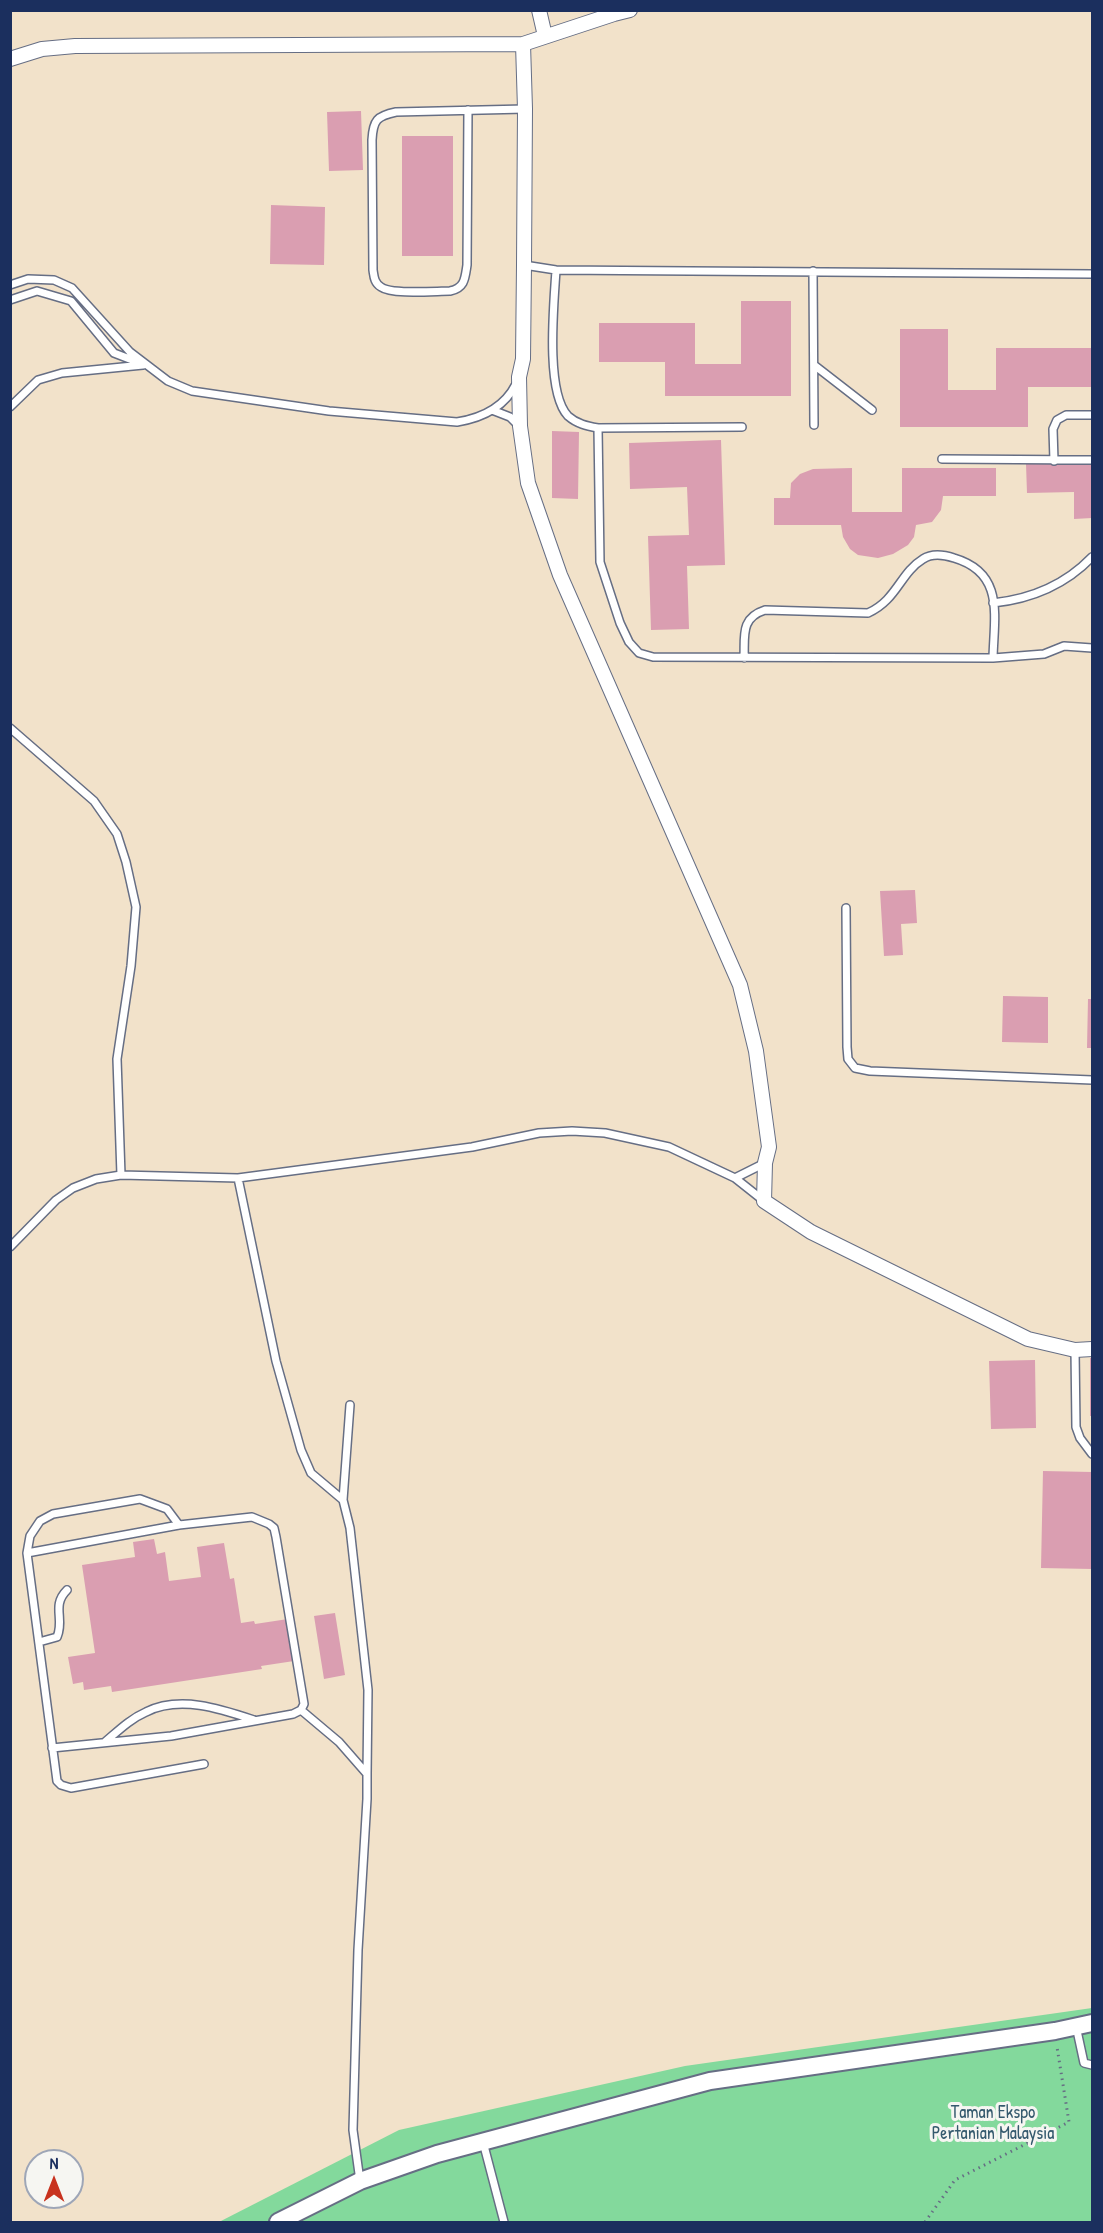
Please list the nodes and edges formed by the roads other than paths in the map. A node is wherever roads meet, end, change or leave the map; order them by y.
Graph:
1 (539, 10) edge
2 (630, 10) edge
3 (545, 36) junction
4 (523, 44) junction
5 (10, 59) edge
6 (525, 109) junction
7 (468, 110) junction
8 (524, 265) junction
9 (556, 270) junction
10 (813, 271) junction
11 (1092, 274) edge
12 (10, 285) edge
13 (10, 300) edge
14 (146, 364) junction
15 (814, 365) junction
16 (519, 377) junction
17 (10, 407) edge
18 (492, 410) junction
19 (872, 410) dead end
20 (1092, 415) edge
21 (814, 425) dead end
22 (520, 426) junction
23 (742, 427) dead end
24 (598, 428) junction
25 (942, 459) dead end
26 (1092, 460) edge
27 (1054, 461) junction
28 (1092, 557) edge
29 (993, 603) junction
30 (1092, 648) edge
31 (744, 658) junction
32 (993, 658) junction
33 (10, 728) edge
34 (846, 908) dead end
35 (1092, 1080) edge
36 (765, 1163) junction
37 (121, 1175) junction
38 (238, 1178) junction
39 (735, 1178) junction
40 (764, 1201) junction
41 (10, 1247) edge
42 (1092, 1349) edge
43 (1075, 1350) junction
44 (350, 1405) dead end
45 (1092, 1454) edge
46 (343, 1500) junction
47 (179, 1525) junction
48 (27, 1553) junction
49 (67, 1590) dead end
50 (39, 1642) junction
51 (301, 1710) junction
52 (255, 1721) junction
53 (105, 1742) junction
54 (52, 1748) junction
55 (204, 1764) dead end
56 (367, 1774) junction
57 (1084, 2024) edge
58 (1092, 2065) edge
59 (483, 2142) junction
60 (360, 2181) junction
61 (278, 2223) edge
62 (504, 2223) edge

1 - 3 street
2 - 3 street
3 - 4 street
4 - 5 street
4 - 6 street
6 - 7 lane
6 - 8 street
7 - 7 lane
8 - 9 lane
8 - 16 street
9 - 10 lane
9 - 24 lane
10 - 11 lane
10 - 15 lane
12 - 14 lane
13 - 14 lane
14 - 17 lane
14 - 18 lane
15 - 19 lane
15 - 21 lane
16 - 18 lane
16 - 22 street
18 - 22 lane
20 - 27 lane
22 - 36 street
23 - 24 lane
24 - 31 lane
25 - 27 lane
26 - 27 lane
28 - 29 lane
29 - 31 lane
29 - 32 lane
30 - 32 lane
31 - 32 lane
33 - 37 lane
34 - 35 lane
36 - 39 lane
36 - 40 street
37 - 38 lane
37 - 41 lane
38 - 39 lane
38 - 46 lane
39 - 40 lane
40 - 43 street
42 - 43 street
43 - 45 lane
44 - 46 lane
46 - 56 lane
47 - 48 lane
47 - 48 lane
47 - 51 lane
48 - 50 lane
49 - 50 lane
50 - 54 lane
51 - 52 lane
51 - 56 lane
52 - 53 lane
52 - 53 lane
53 - 54 lane
54 - 55 lane
56 - 60 lane
57 - 58 lane
57 - 59 street
59 - 60 street
59 - 62 lane
60 - 61 street

